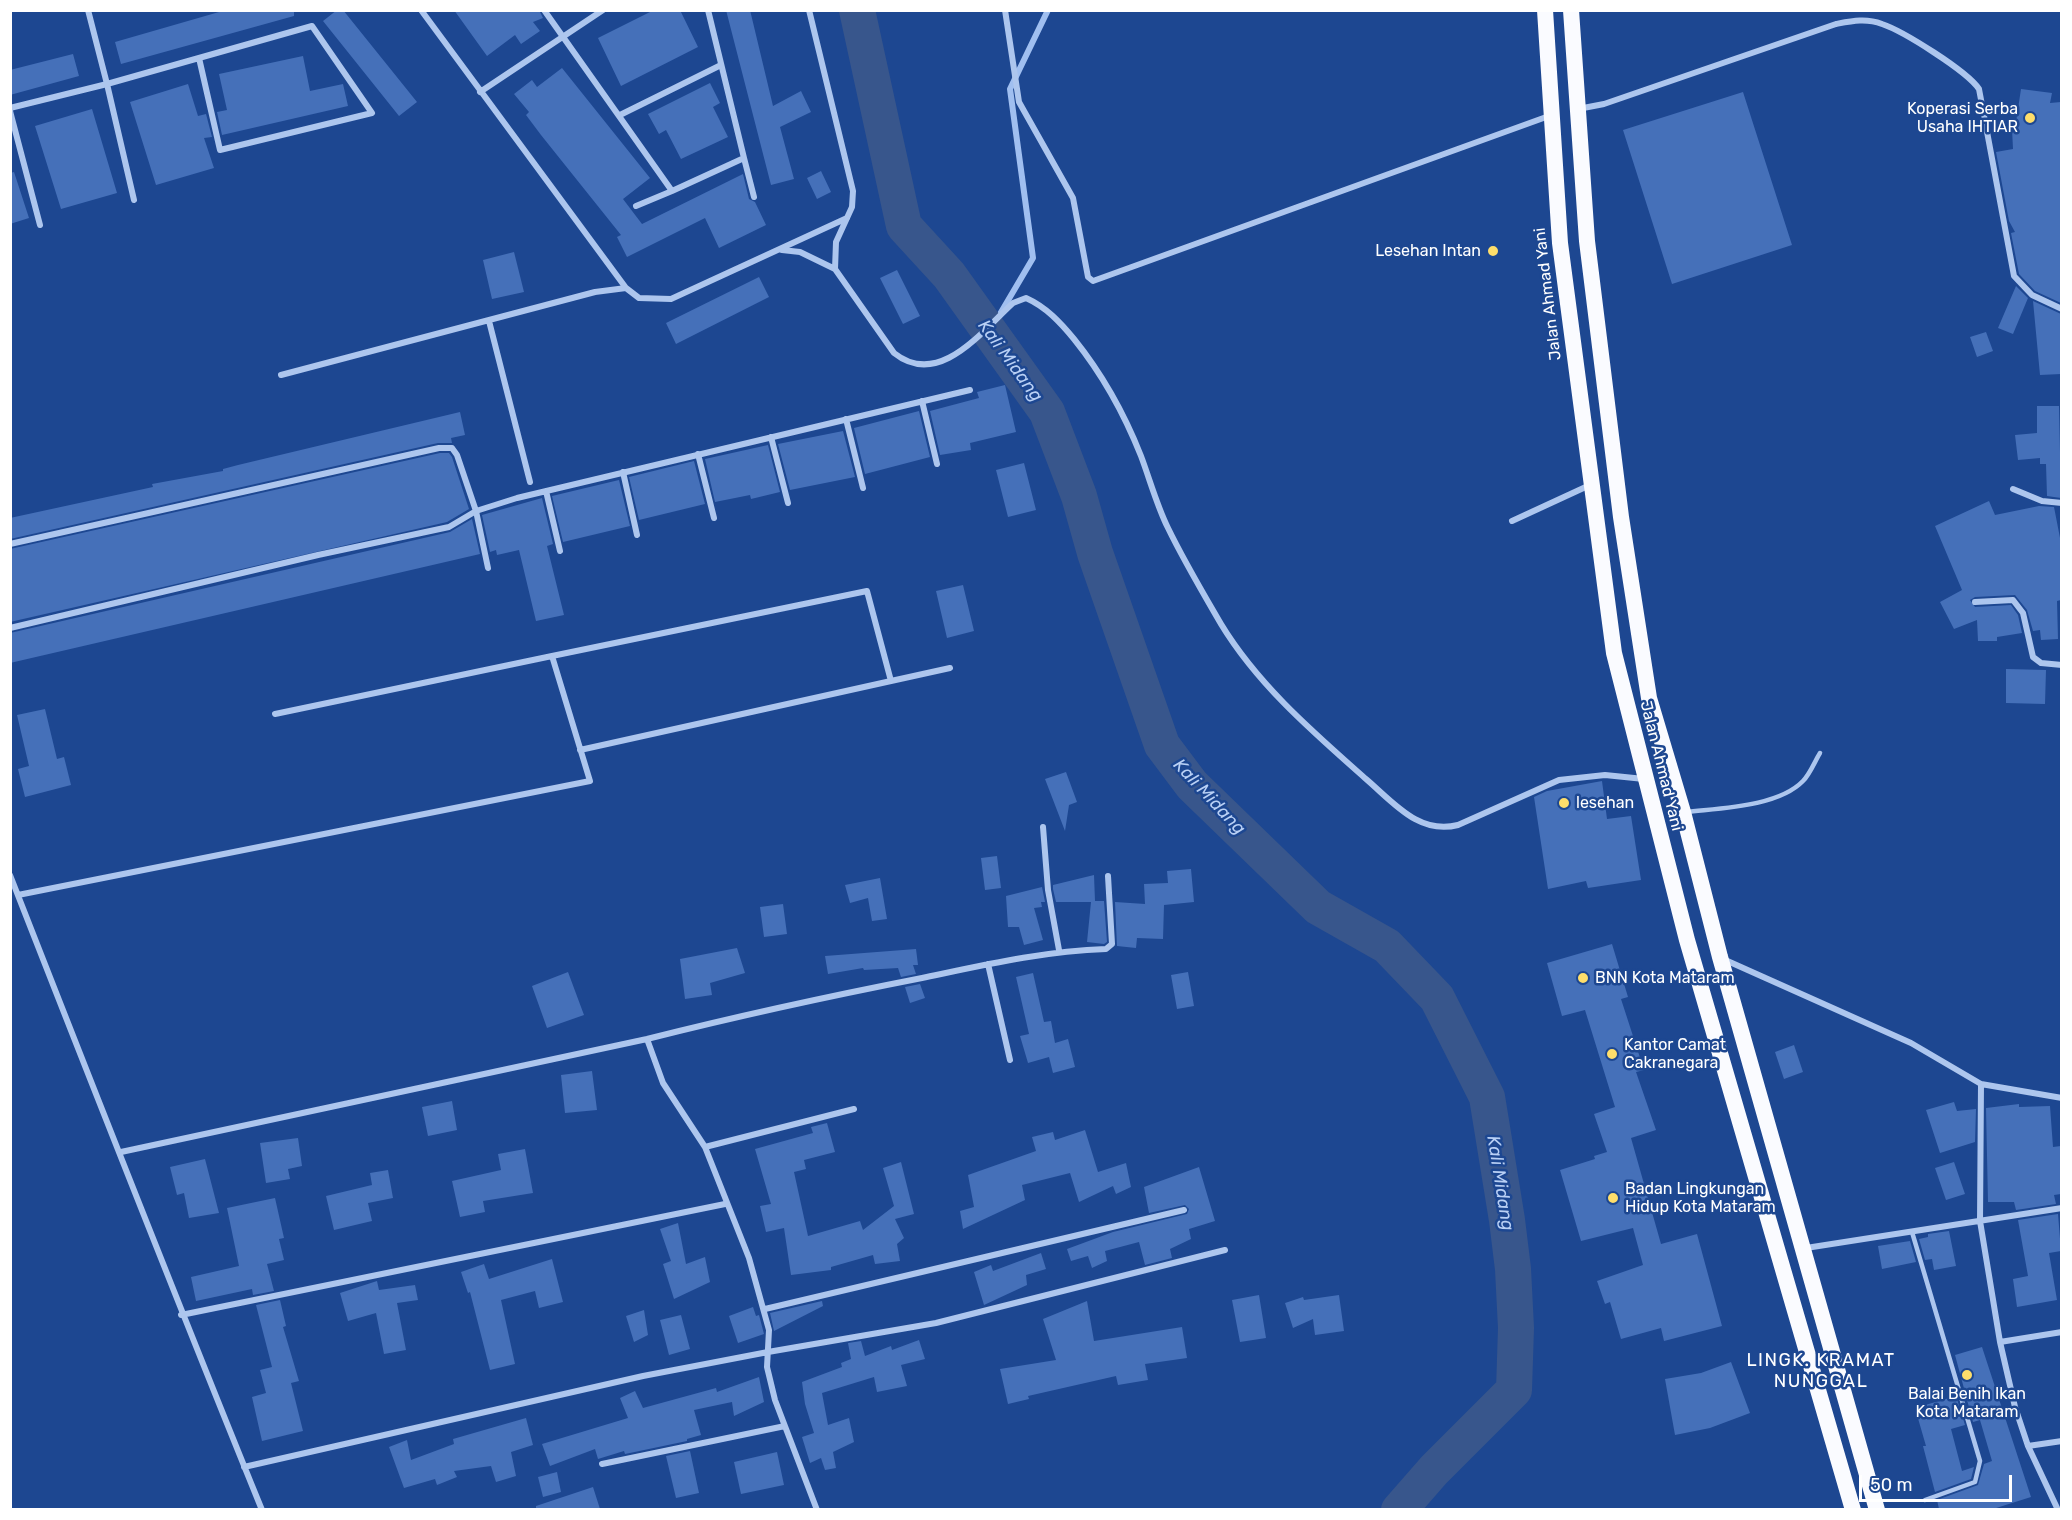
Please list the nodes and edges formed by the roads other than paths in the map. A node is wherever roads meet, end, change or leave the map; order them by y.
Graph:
1 (88, 10) edge
2 (421, 10) edge
3 (544, 10) edge
4 (603, 10) edge
5 (708, 10) edge
6 (809, 10) edge
7 (1005, 10) edge
8 (1545, 10) edge
9 (1571, 10) edge
10 (564, 36) junction
11 (199, 58) junction
12 (721, 65) junction
13 (106, 84) junction
14 (480, 93) junction
15 (10, 109) edge
16 (1576, 109) junction
17 (620, 115) junction
18 (1550, 116) junction
19 (744, 158) junction
20 (672, 191) junction
21 (754, 197) dead end
22 (134, 200) dead end
23 (636, 206) dead end
24 (847, 218) junction
25 (40, 225) dead end
26 (1587, 241) junction
27 (1560, 243) junction
28 (782, 250) junction
29 (835, 269) junction
30 (626, 288) junction
31 (2061, 309) edge
32 (489, 321) junction
33 (281, 375) dead end
34 (970, 390) dead end
35 (922, 401) junction
36 (846, 419) junction
37 (771, 436) junction
38 (698, 454) junction
39 (937, 464) dead end
40 (623, 472) junction
41 (530, 482) dead end
42 (1590, 485) junction
43 (863, 488) dead end
44 (2013, 489) dead end
45 (546, 491) junction
46 (788, 503) dead end
47 (2061, 503) edge
48 (476, 511) junction
49 (714, 518) dead end
50 (1512, 521) dead end
51 (637, 535) dead end
52 (10, 544) edge
53 (560, 551) dead end
54 (488, 568) dead end
55 (1975, 602) dead end
56 (10, 628) edge
57 (552, 656) junction
58 (2061, 665) edge
59 (950, 668) dead end
60 (891, 681) junction
61 (275, 714) dead end
62 (580, 750) junction
63 (1820, 753) dead end
64 (1645, 779) junction
65 (1683, 812) junction
66 (1043, 827) dead end
67 (10, 875) edge
68 (1108, 876) dead end
69 (1704, 894) junction
70 (18, 896) junction
71 (1677, 902) junction
72 (1059, 950) junction
73 (1720, 957) junction
74 (988, 964) junction
75 (647, 1039) junction
76 (1010, 1060) dead end
77 (1981, 1084) junction
78 (2061, 1098) edge
79 (854, 1108) dead end
80 (705, 1147) junction
81 (121, 1152) junction
82 (725, 1204) junction
83 (2061, 1208) edge
84 (1184, 1210) dead end
85 (1980, 1221) junction
86 (1912, 1232) junction
87 (1802, 1249) junction
88 (1225, 1250) dead end
89 (765, 1309) junction
90 (181, 1315) junction
91 (2061, 1332) edge
92 (2000, 1342) junction
93 (768, 1352) junction
94 (785, 1426) junction
95 (2061, 1441) edge
96 (2028, 1446) junction
97 (602, 1464) dead end
98 (244, 1467) junction
99 (1925, 1500) dead end
100 (262, 1509) edge
101 (817, 1509) edge
102 (1853, 1509) edge
103 (1877, 1509) edge
104 (2058, 1509) edge

1 - 13 street
2 - 14 street
3 - 10 street
4 - 10 street
5 - 12 street
6 - 24 street
7 - 18 street
8 - 18 highway, Jalan Ahmad Yani
9 - 16 highway
10 - 14 street
10 - 17 street
11 - 11 street
11 - 13 street
12 - 17 street
12 - 19 street
13 - 15 street
13 - 22 street
14 - 30 street
15 - 25 street
16 - 26 highway
16 - 31 street
17 - 20 street
18 - 27 highway, Jalan Ahmad Yani
19 - 20 street
19 - 21 street
20 - 23 street
24 - 28 street
24 - 29 street
26 - 27 highway
26 - 65 highway
27 - 42 highway, Jalan Ahmad Yani
28 - 29 street
28 - 30 street
29 - 64 street
30 - 32 street
32 - 33 street
32 - 41 street
34 - 35 street
35 - 36 street
35 - 39 street
36 - 37 street
36 - 43 street
37 - 38 street
37 - 46 street
38 - 40 street
38 - 49 street
40 - 45 street
40 - 51 street
42 - 50 street
42 - 64 highway, Jalan Ahmad Yani
44 - 47 street
45 - 48 street
45 - 53 street
48 - 52 street
48 - 54 street
48 - 56 street
55 - 58 street
57 - 60 street
57 - 61 street
57 - 62 street
59 - 60 street
60 - 62 street
62 - 70 street
63 - 65 lane
64 - 71 highway, Jalan Ahmad Yani
65 - 69 highway
66 - 72 street
67 - 70 street
68 - 72 street
69 - 71 highway
69 - 73 highway
70 - 81 street
71 - 102 highway, Jalan Ahmad Yani
72 - 74 street
73 - 77 street
73 - 87 highway
74 - 75 street
74 - 76 street
75 - 80 street
75 - 81 street
77 - 78 street
77 - 85 street
79 - 80 street
80 - 82 street
81 - 90 street
82 - 89 street
82 - 90 street
83 - 85 street
84 - 89 street
85 - 86 street
85 - 92 street
86 - 87 street
86 - 99 lane
87 - 103 highway
88 - 93 street
89 - 93 street
90 - 98 street
91 - 92 street
92 - 96 street
93 - 94 street
93 - 98 street
94 - 97 street
94 - 101 street
95 - 96 street
96 - 104 street
98 - 100 street

